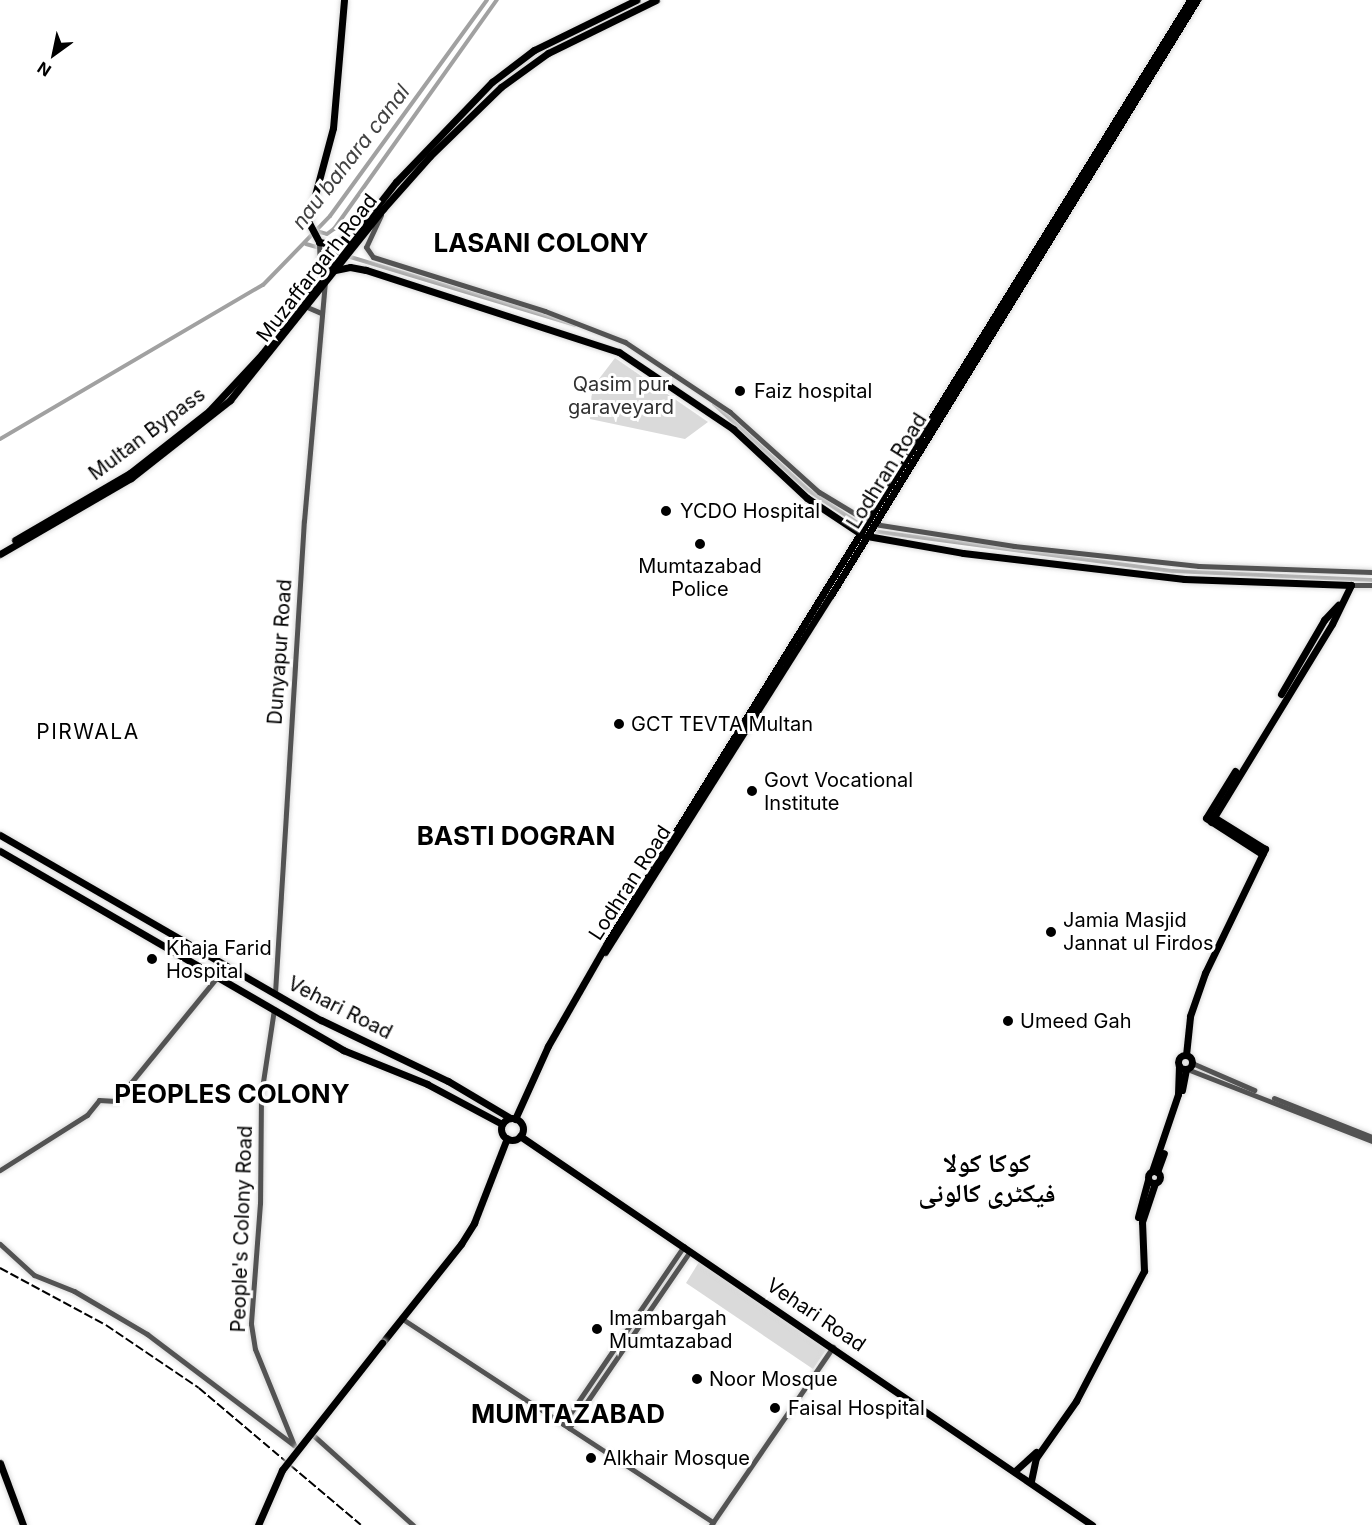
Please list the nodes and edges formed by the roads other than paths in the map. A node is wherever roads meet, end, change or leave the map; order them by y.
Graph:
1 (344, 0) edge
2 (636, 0) edge
3 (656, 0) edge
4 (1190, 0) edge
5 (1197, 0) edge
6 (440, 141) junction
7 (383, 209) junction
8 (363, 224) junction
9 (318, 242) junction
10 (347, 249) junction
11 (336, 265) junction
12 (323, 281) junction
13 (307, 307) junction
14 (321, 313) junction
15 (264, 356) junction
16 (871, 523) junction
17 (865, 534) junction
18 (0, 548) edge
19 (0, 554) edge
20 (1372, 572) edge
21 (1351, 585) junction
22 (1372, 585) edge
23 (0, 835) edge
24 (0, 851) edge
25 (218, 976) junction
26 (274, 993) junction
27 (275, 1008) junction
28 (1184, 1055) junction
29 (1186, 1067) junction
30 (513, 1118) junction
31 (502, 1124) junction
32 (519, 1136) junction
33 (507, 1138) junction
34 (1372, 1139) edge
35 (0, 1170) edge
36 (1155, 1171) junction
37 (1148, 1179) junction
38 (1155, 1183) junction
39 (0, 1244) edge
40 (687, 1249) junction
41 (401, 1318) junction
42 (833, 1347) junction
43 (563, 1424) junction
44 (569, 1428) junction
45 (313, 1435) dead end
46 (0, 1463) edge
47 (1016, 1470) junction
48 (1031, 1480) junction
49 (712, 1523) edge
50 (23, 1525) edge
51 (258, 1525) edge
52 (413, 1525) edge
53 (1092, 1525) edge

1 - 9 main road
2 - 6 main road, Muzaffargarh Road
3 - 6 main road, Muzaffargarh Road
4 - 16 main road, Lodhran Road
5 - 16 main road, Lodhran Road
6 - 7 main road, Muzaffargarh Road
6 - 8 main road, Muzaffargarh Road
7 - 10 main road, Muzaffargarh Road
7 - 16 street
8 - 9 main road
8 - 10 main road, Muzaffargarh Road
9 - 12 street, Dunyapur Road
10 - 11 main road, Multan Bypass
11 - 12 main road, Multan Bypass
11 - 17 main road
12 - 13 main road, Muzaffargarh Road
12 - 14 street, Dunyapur Road
12 - 15 main road, Multan Bypass
13 - 14 street
13 - 15 main road, Muzaffargarh Road
14 - 26 street, Dunyapur Road
15 - 18 main road, Multan Bypass
15 - 19 main road, Muzaffargarh Road
16 - 17 main road, Lodhran Road
16 - 20 street
17 - 21 main road
17 - 30 main road, Lodhran Road
21 - 22 street
21 - 28 main road
23 - 26 main road, Vehari Road
24 - 25 main road, Vehari Road
25 - 27 main road, Vehari Road
25 - 35 street
26 - 30 main road, Vehari Road
27 - 31 main road, Vehari Road
27 - 39 street, People's Colony Road
28 - 29 main road
28 - 29 main road
29 - 34 street
29 - 36 main road
30 - 31 main road
30 - 32 main road
31 - 33 main road
32 - 33 main road
32 - 40 main road, Vehari Road
33 - 41 main road
36 - 37 main road
36 - 38 main road
37 - 38 main road
37 - 47 main road
38 - 48 main road
40 - 42 main road, Vehari Road
40 - 43 street
40 - 44 street
41 - 43 street
41 - 51 main road, bridge
42 - 47 main road, Vehari Road
42 - 49 street
43 - 44 street
44 - 49 street
45 - 52 street
46 - 50 main road
47 - 48 main road, Vehari Road
48 - 53 main road, Vehari Road

